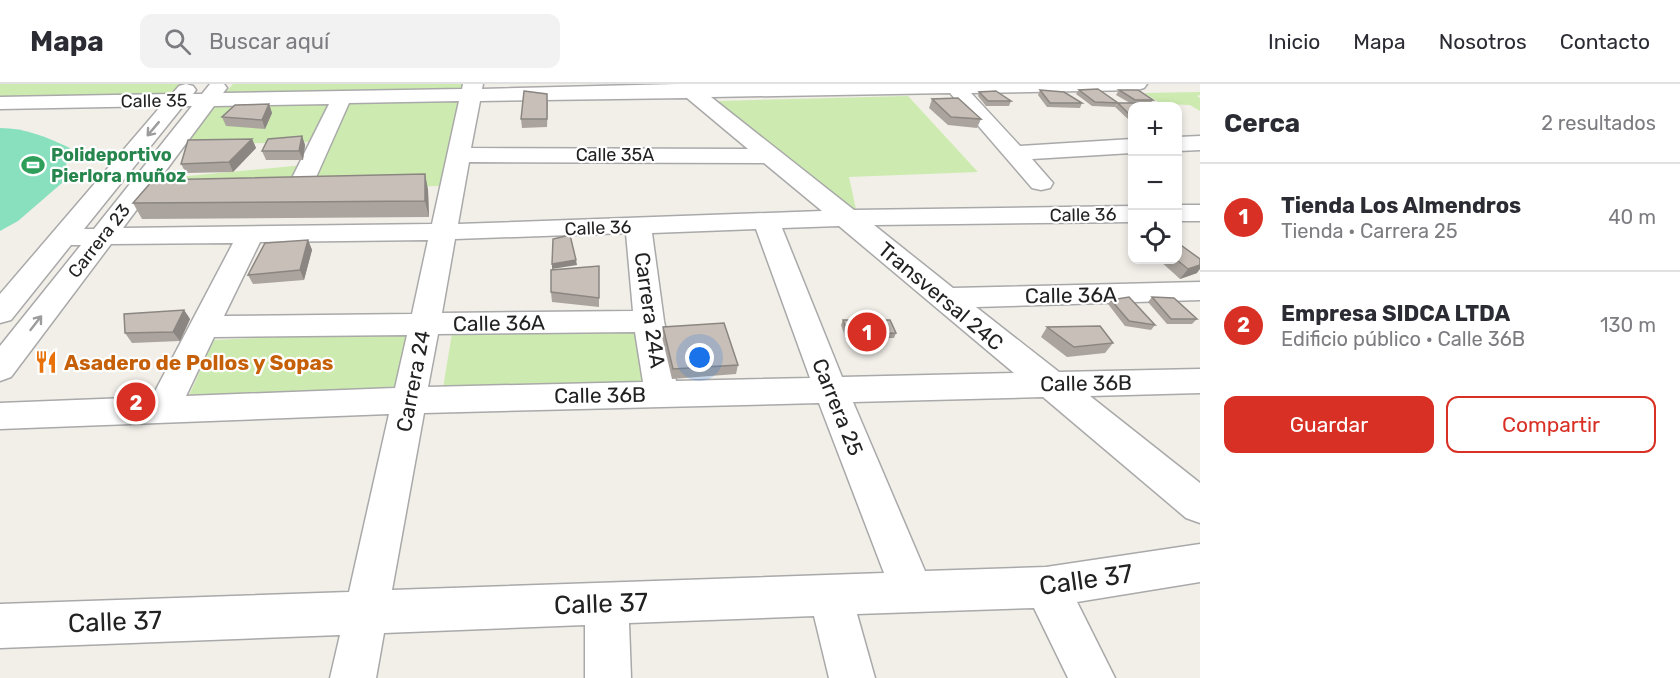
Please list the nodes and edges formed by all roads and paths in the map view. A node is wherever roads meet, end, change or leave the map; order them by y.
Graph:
1 (1114, 84) edge
2 (1137, 84) edge
3 (800, 87) edge
4 (955, 87) junction
5 (687, 88) edge
6 (472, 90) edge
7 (199, 92) edge
8 (342, 98) junction
9 (0, 104) edge
10 (1200, 143) edge
11 (1182, 144) edge
12 (1128, 146) edge
13 (1014, 153) junction
14 (459, 155) junction
15 (771, 156) junction
16 (1041, 183) dead end
17 (301, 184) edge
18 (1182, 213) edge
19 (1200, 213) edge
20 (1128, 214) edge
21 (847, 218) junction
22 (766, 221) junction
23 (639, 226) junction
24 (443, 232) junction
25 (250, 235) junction
26 (63, 237) junction
27 (102, 238) junction
28 (1200, 291) edge
29 (942, 298) junction
30 (0, 313) edge
31 (649, 321) junction
32 (425, 324) junction
33 (206, 327) junction
34 (0, 369) edge
35 (1200, 381) edge
36 (1048, 384) junction
37 (830, 388) junction
38 (662, 394) junction
39 (410, 400) junction
40 (163, 408) junction
41 (0, 416) edge
42 (1200, 506) edge
43 (1200, 563) edge
44 (1046, 587) junction
45 (913, 592) junction
46 (830, 596) junction
47 (607, 604) junction
48 (366, 613) junction
49 (0, 626) edge
50 (353, 678) edge
51 (608, 678) edge
52 (852, 678) edge
53 (1092, 678) edge

1 - 2 street, Calle 35
1 - 4 street, Calle 35
3 - 4 street, Calle 35
3 - 5 street, Calle 35
4 - 13 street
5 - 6 street, Calle 35
5 - 15 street, Transversal 24C
6 - 8 street, Calle 35
6 - 14 street, Carrera 24
7 - 8 street, Calle 35
7 - 9 street, Calle 35
7 -> 26 street, Carrera 23
7 - 27 street, Carrera 23
8 - 17 street
10 - 11 street
12 - 13 street
13 - 16 street
14 - 15 street, Calle 35A
14 - 24 street, Carrera 24
15 - 21 street, Transversal 24C
18 - 19 street
20 - 21 street, Calle 36
21 - 22 street, Calle 36
21 - 29 street, Transversal 24C
22 - 23 street, Calle 36
22 - 37 street, Carrera 25
23 - 24 street, Calle 36
23 - 31 street, Carrera 24A
24 - 25 street, Calle 36
24 - 32 street, Carrera 24
25 - 27 street, Calle 36
25 - 33 street
26 - 27 street, Calle 36
26 - 30 street, Carrera 23
34 -> 27 street, Carrera 23
28 - 29 street, Calle 36A
29 - 36 street, Transversal 24C
31 - 32 street, Calle 36A
31 - 38 street, Carrera 24A
32 - 33 street, Calle 36A
32 - 39 street, Carrera 24
33 - 40 street
35 - 36 street, Calle 36B
36 - 37 street, Calle 36B
36 - 42 street, Transversal 24C
37 - 38 street, Calle 36B
37 - 45 street, Carrera 25
38 - 39 street, Calle 36B
39 - 40 street, Calle 36B
39 - 48 street, Carrera 24
40 - 41 street, Calle 36B
43 - 44 street, Calle 37
44 - 45 street, Calle 37
44 - 53 street
45 - 46 street, Calle 37
46 - 47 street, Calle 37
46 - 52 street
47 - 48 street, Calle 37
47 - 51 street
48 - 49 street, Calle 37
48 - 50 street, Carrera 24

